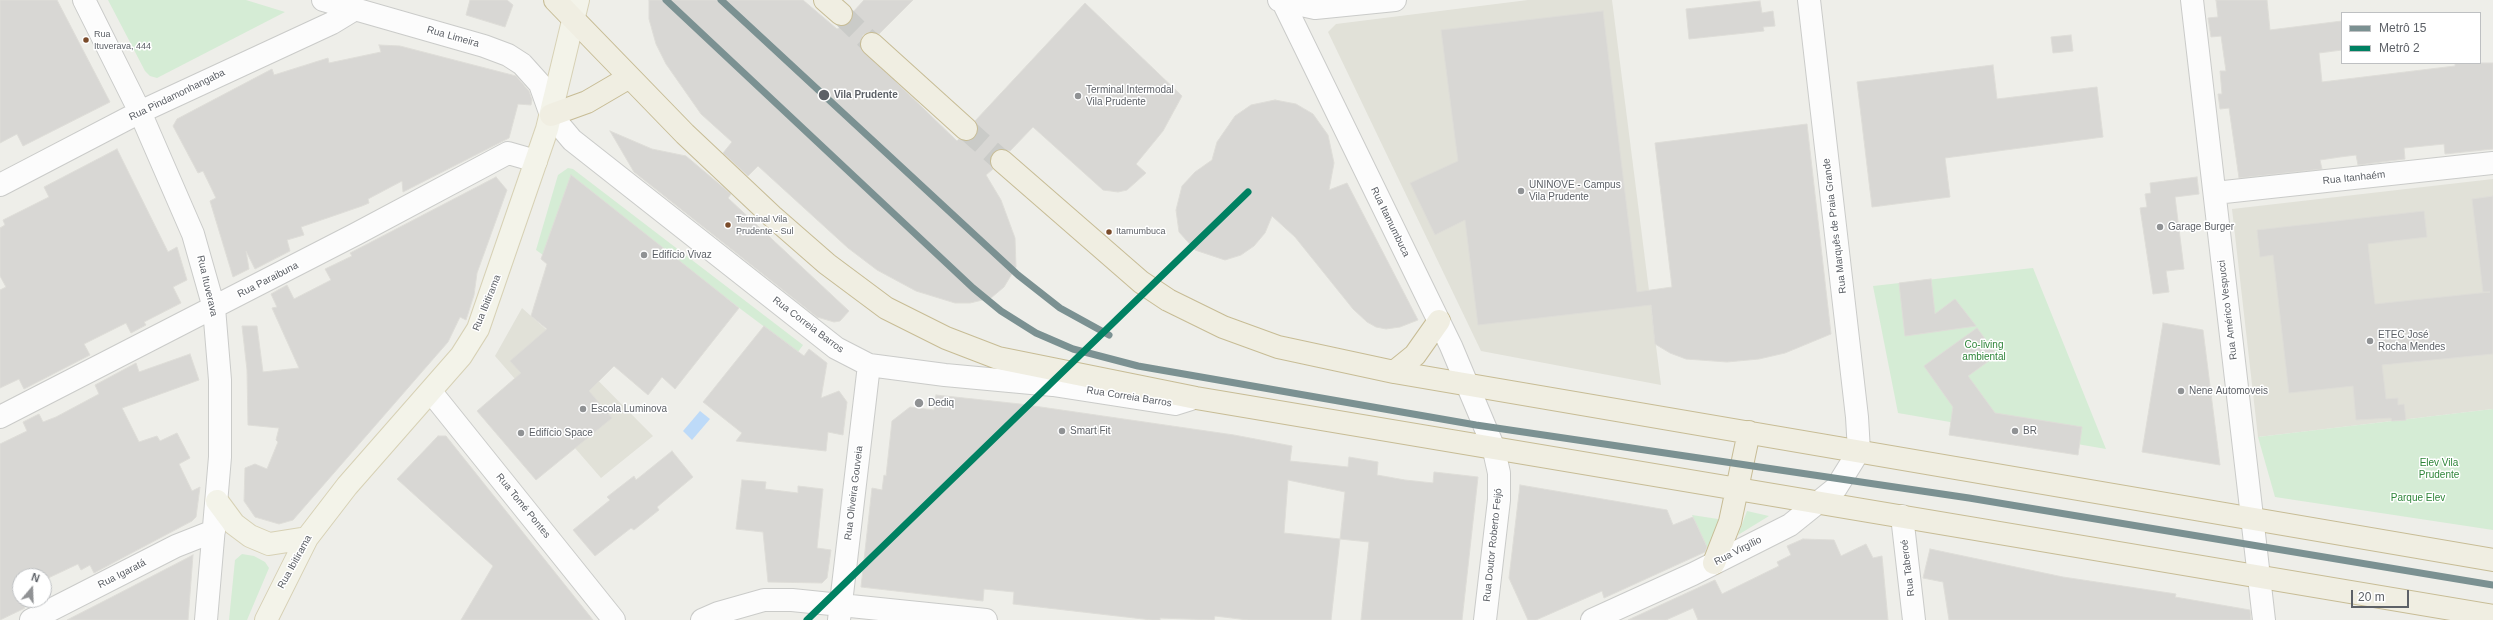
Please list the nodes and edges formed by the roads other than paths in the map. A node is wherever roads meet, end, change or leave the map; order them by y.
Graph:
1 (84, 0) edge
2 (323, 0) edge
3 (555, 0) edge
4 (825, 0) edge
5 (1395, 0) edge
6 (1809, 0) edge
7 (2192, 0) edge
8 (1282, 1) edge
9 (355, 9) junction
10 (576, 9) edge
11 (841, 14) tunnel mouth
12 (872, 44) tunnel mouth
13 (628, 78) junction
14 (140, 112) junction
15 (551, 115) junction
16 (966, 129) tunnel mouth
17 (536, 161) junction
18 (1002, 161) tunnel mouth
19 (2493, 163) edge
20 (0, 185) edge
21 (2215, 193) junction
22 (214, 308) junction
23 (1439, 321) junction
24 (869, 365) junction
25 (1394, 372) junction
26 (1468, 384) junction
27 (431, 392) junction
28 (1196, 398) junction
29 (0, 417) edge
30 (1749, 432) junction
31 (1493, 446) junction
32 (1859, 452) junction
33 (1738, 488) junction
34 (217, 501) junction
35 (1821, 502) junction
36 (1902, 516) junction
37 (2254, 519) junction
38 (214, 531) junction
39 (307, 538) junction
40 (2493, 560) edge
41 (1714, 563) junction
42 (2260, 576) junction
43 (840, 612) edge
44 (2493, 616) edge
45 (31, 620) edge
46 (206, 620) edge
47 (266, 620) edge
48 (614, 620) edge
49 (702, 620) edge
50 (986, 620) edge
51 (1485, 620) edge
52 (1592, 620) edge
53 (1914, 620) edge
54 (2264, 620) edge

1 - 14 street, Rua Ituverava
2 - 9 street, Rua Limeira
3 - 10 highway
4 - 11 highway
5 - 8 street
6 - 32 street, Rua Marquês de Praia Grande
7 - 21 street, Rua Américo Vespucci
8 - 23 street, Rua Itamumbuca
9 - 14 street, Rua Pindamonhangaba
9 - 15 street, Rua Limeira
10 - 13 highway
10 - 15 main road, Rua Ibitirama
12 - 16 highway
13 - 15 highway
13 - 28 highway
14 - 20 street, Rua Pindamonhangaba
14 - 22 street, Rua Ituverava
15 - 17 main road, Rua Ibitirama
15 - 24 street, Rua Correia Barros
17 - 22 street, Rua Paraibuna
17 - 27 main road, Rua Ibitirama
18 - 25 highway
19 - 21 street, Rua Itanhaém
21 - 37 street, Rua Américo Vespucci
22 - 29 street, Rua Paraibuna
22 - 34 street, Rua Ituverava
23 - 25 highway
23 - 26 street, Rua Itamumbuca
24 - 28 street, Rua Correia Barros
24 - 43 street, Rua Oliveira Gouveia
25 - 26 highway
26 - 30 highway
26 - 31 street, Rua Itamumbuca
27 - 39 main road, Rua Ibitirama
27 - 48 street, Rua Tomé Pontes
28 - 31 highway
30 - 32 highway
30 - 33 highway
31 - 33 highway
31 - 51 street, Rua Doutor Roberto Feijó
32 - 35 street, Rua Virgílio
32 - 37 highway
33 - 35 highway
33 - 41 highway
34 - 38 street, Rua Ituverava
34 - 39 main road
35 - 36 highway
35 - 41 street, Rua Virgílio
36 - 42 highway
36 - 53 street, Rua Taberoé
37 - 40 highway
37 - 42 street, Rua Américo Vespucci
38 - 45 street, Rua Igaratá
38 - 46 street, Rua Ituverava
39 - 47 main road, Rua Ibitirama
41 - 52 street, Rua Virgílio
42 - 44 highway
42 - 54 street, Rua Américo Vespucci
43 - 49 street
43 - 50 street

